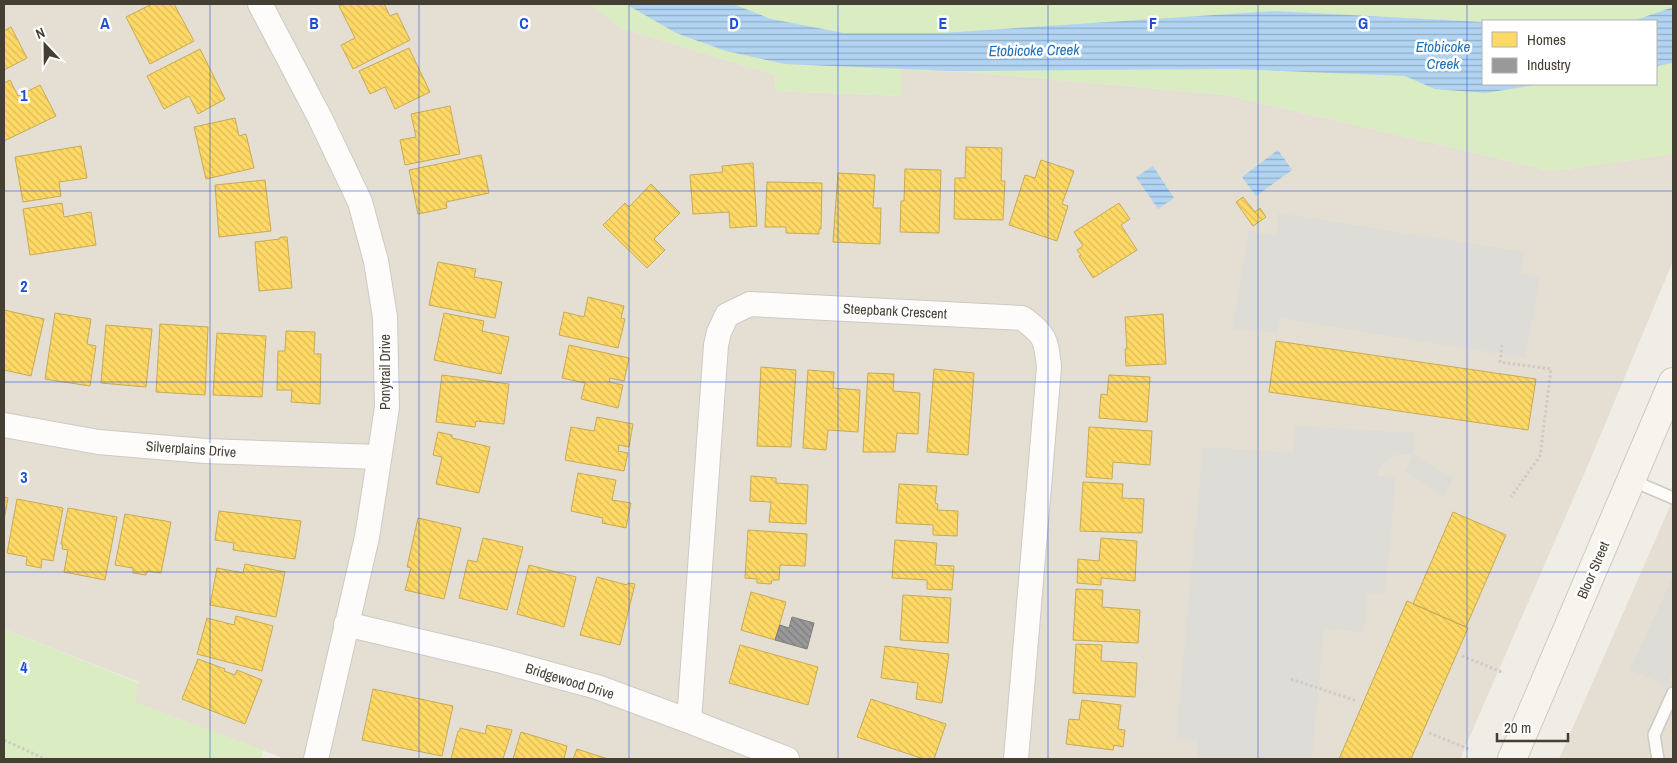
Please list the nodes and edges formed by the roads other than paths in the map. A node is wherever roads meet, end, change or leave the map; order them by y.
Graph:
1 (260, 4) edge
2 (1673, 382) edge
3 (4, 425) edge
4 (379, 456) junction
5 (1631, 480) junction
6 (1673, 498) edge
7 (346, 624) junction
8 (1673, 693) edge
9 (689, 721) junction
10 (316, 759) edge
11 (787, 759) edge
12 (1016, 759) edge
13 (1512, 759) edge
14 (1658, 759) edge

1 - 4 street, Ponytrail Drive
2 - 5 main road, Bloor Street
3 - 4 street, Silverplains Drive
4 - 7 street, Ponytrail Drive
5 - 6 lane
5 - 13 main road, Bloor Street
7 - 9 street, Bridgewood Drive
7 - 10 street, Ponytrail Drive
8 - 14 lane
9 - 11 street, Bridgewood Drive
9 - 12 street, Steepbank Crescent

